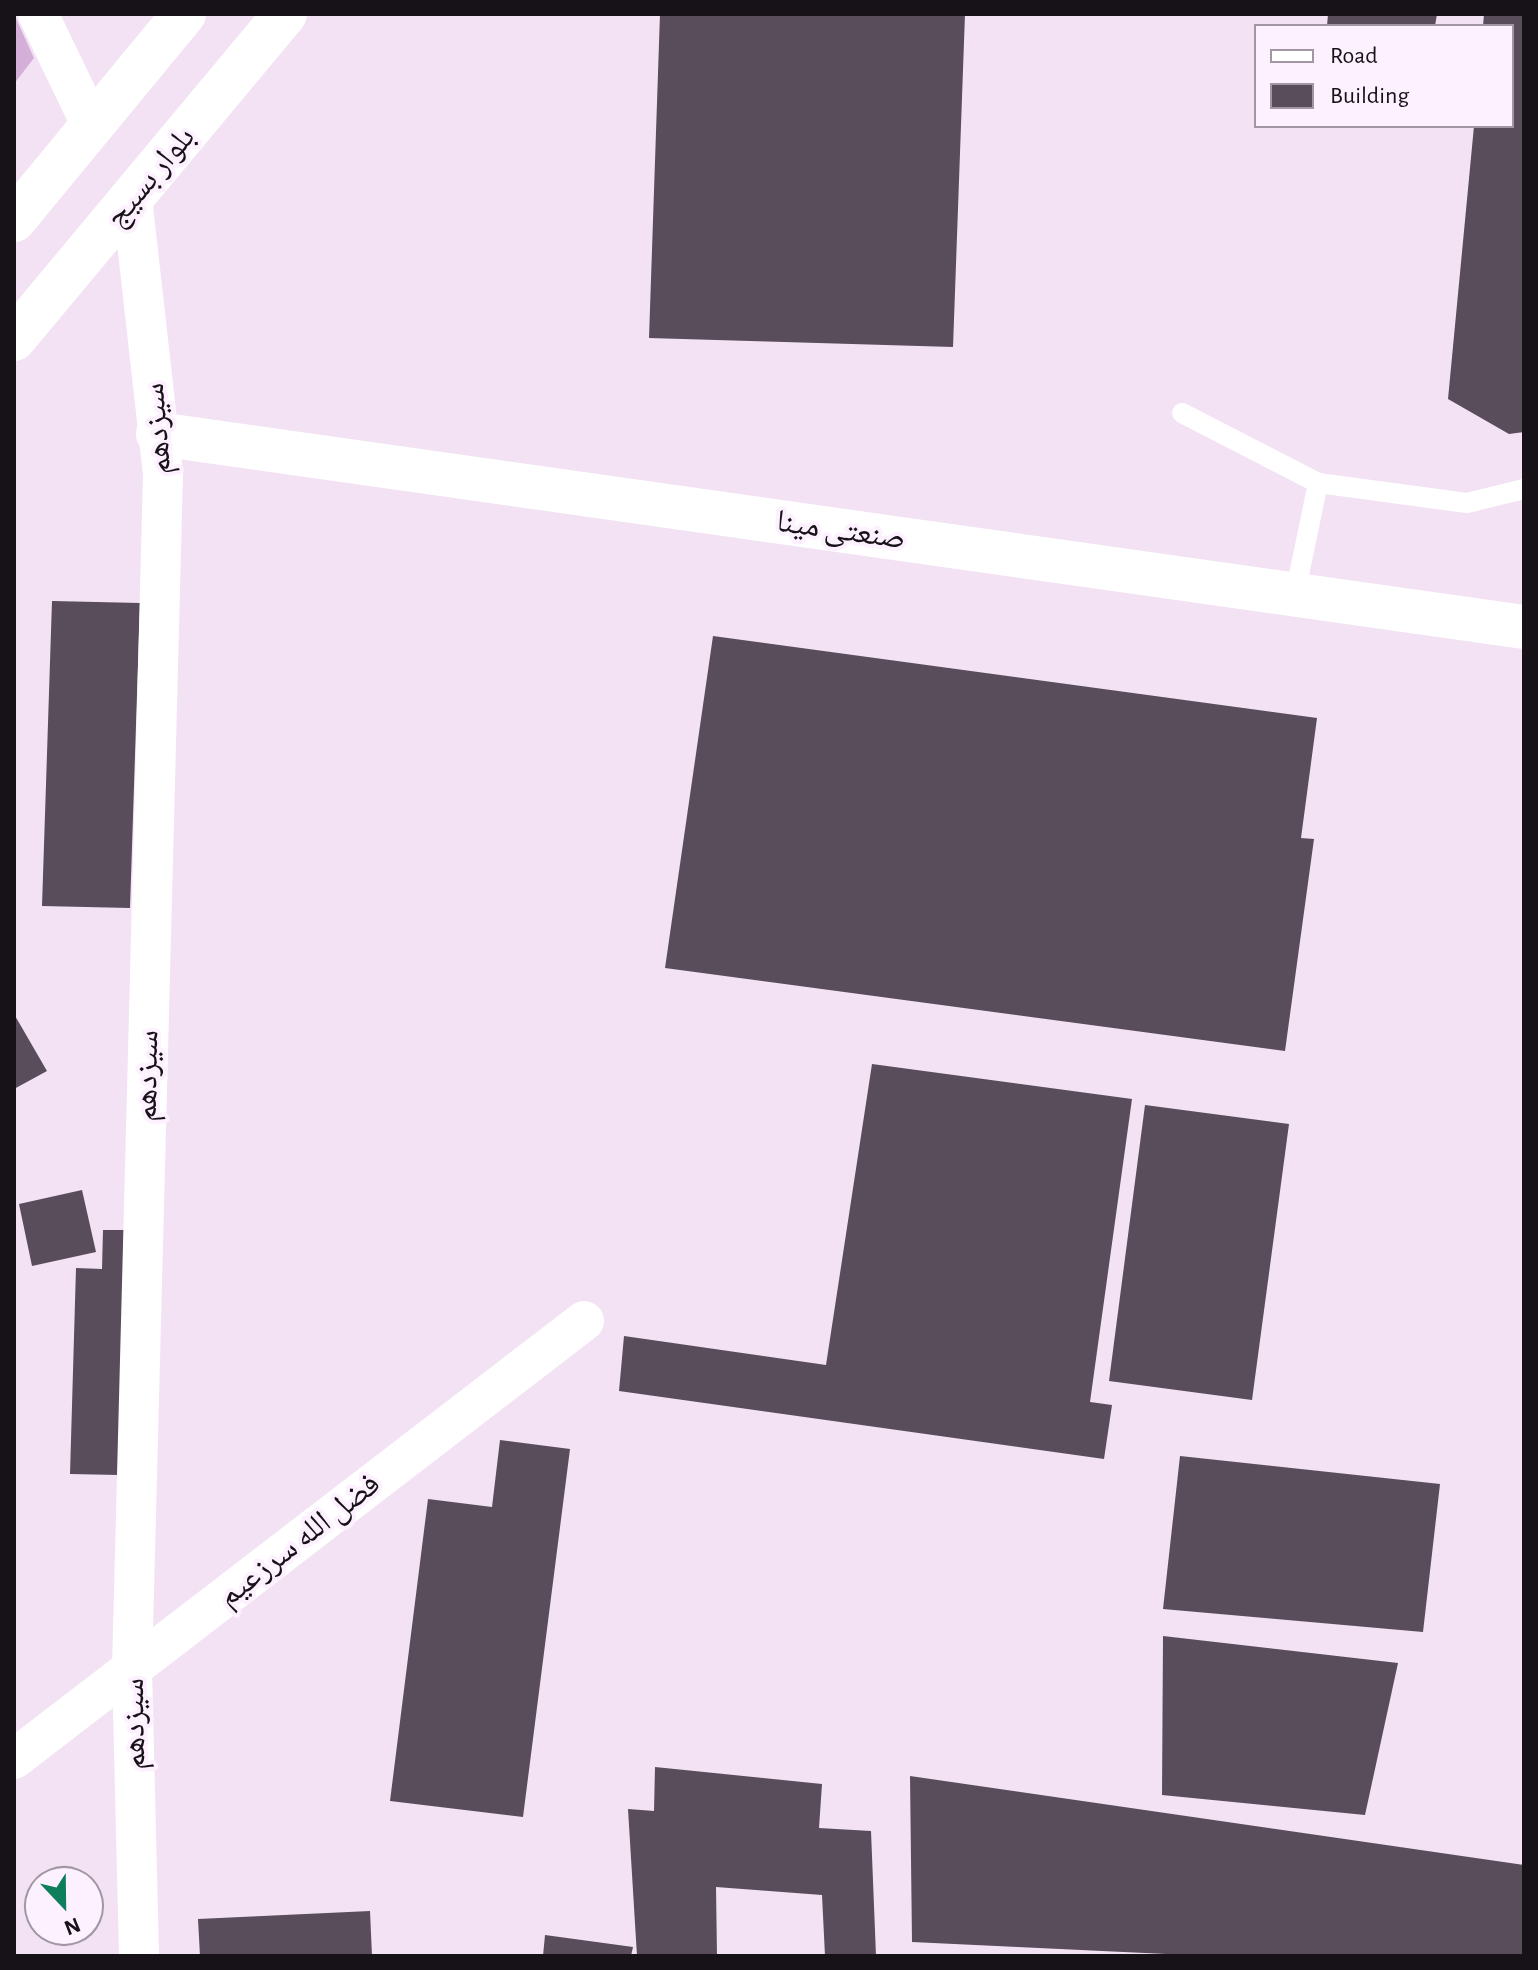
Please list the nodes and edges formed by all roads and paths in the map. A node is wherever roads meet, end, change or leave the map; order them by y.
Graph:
1 (38, 14) edge
2 (184, 14) edge
3 (285, 14) edge
4 (92, 126) junction
5 (132, 198) junction
6 (14, 220) edge
7 (14, 339) edge
8 (1182, 413) dead end
9 (158, 434) junction
10 (1318, 483) junction
11 (1524, 489) edge
12 (1295, 594) junction
13 (1524, 627) edge
14 (584, 1321) dead end
15 (132, 1668) junction
16 (14, 1759) edge
17 (139, 1956) edge

1 - 4 street
2 - 4 street
3 - 5 street, بلوار بسیج
4 - 6 street
5 - 7 street, بلوار بسیج
5 - 9 street, سیزدهم
8 - 10 lane
9 - 12 street, صنعتی مینا
9 - 15 street, سیزدهم
10 - 11 lane
10 - 12 lane
12 - 13 street, صنعتی مینا
14 - 15 street, فضل الله سرزعیم
15 - 16 street, فضل الله سرزعیم
15 - 17 street, سیزدهم

